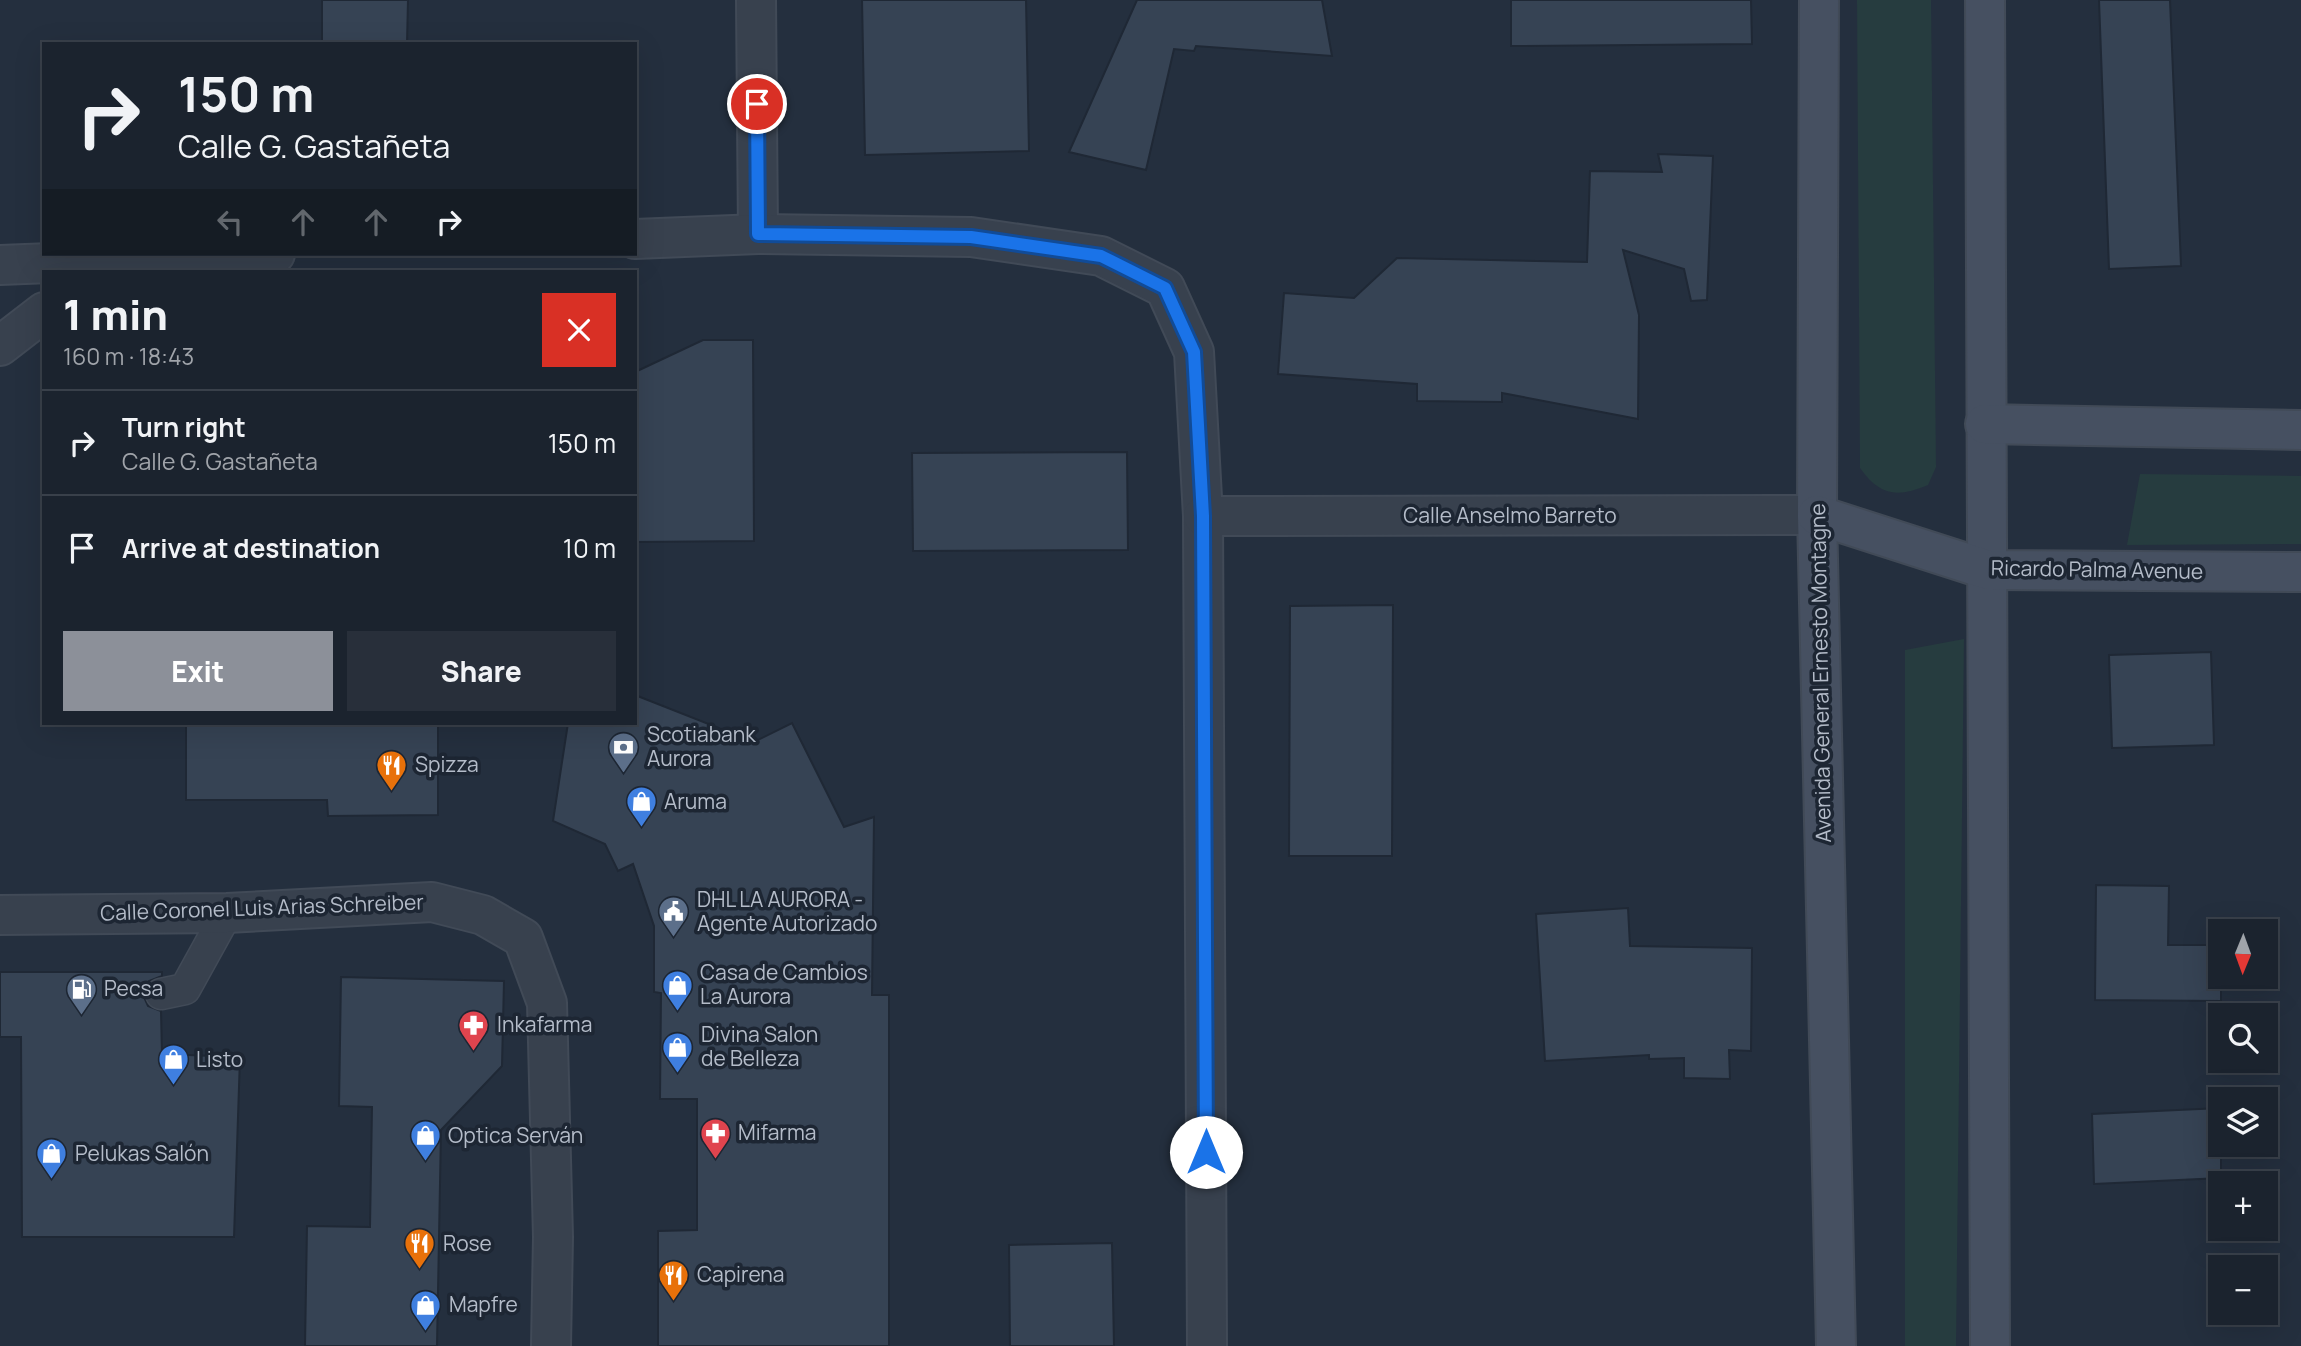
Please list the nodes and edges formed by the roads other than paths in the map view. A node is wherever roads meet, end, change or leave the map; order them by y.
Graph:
1 (756, 0) edge
2 (1819, 0) edge
3 (1985, 0) edge
4 (758, 234) junction
5 (637, 239) edge
6 (248, 256) edge
7 (0, 265) edge
8 (126, 265) edge
9 (42, 314) edge
10 (0, 346) edge
11 (1985, 424) junction
12 (2301, 430) edge
13 (1817, 515) junction
14 (1203, 516) junction
15 (1988, 570) junction
16 (2301, 572) edge
17 (228, 913) junction
18 (0, 915) edge
19 (161, 994) dead end
20 (551, 1346) edge
21 (1207, 1346) edge
22 (1836, 1346) edge
23 (1990, 1346) edge

1 - 4 street
2 - 13 main road, Avenida General Ernesto Montagne
3 - 11 main road
4 - 5 street
4 - 14 street
6 - 8 street
7 - 8 street
9 - 10 street
11 - 12 main road
11 - 15 main road
13 - 14 street, Calle Anselmo Barreto
13 - 15 main road, Ricardo Palma Avenue
13 - 22 main road, Avenida General Ernesto Montagne
14 - 21 street
15 - 16 main road, Ricardo Palma Avenue
15 - 23 main road
17 - 18 street, Calle Coronel Luis Arias Schreiber
17 - 19 lane
17 - 20 street, Calle Coronel Luis Arias Schreiber

